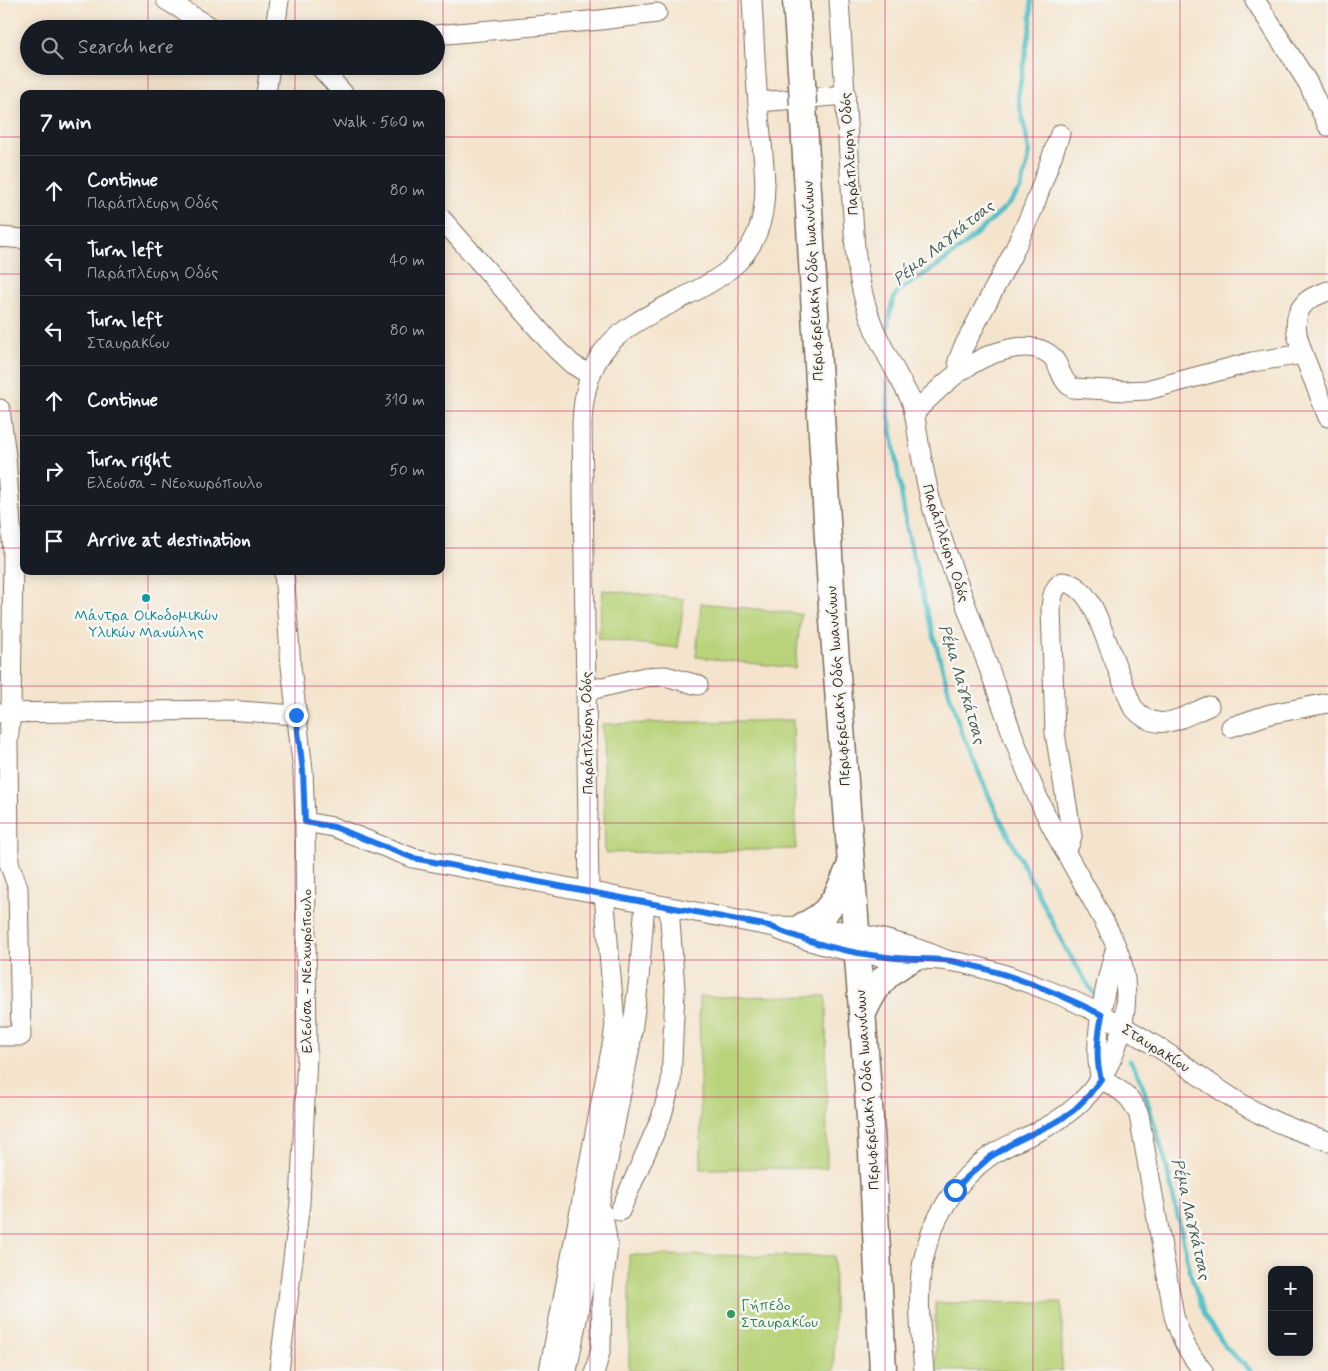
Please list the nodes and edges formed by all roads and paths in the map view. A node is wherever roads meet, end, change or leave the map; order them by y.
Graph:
1 (166, 0) edge
2 (279, 0) edge
3 (752, 0) edge
4 (796, 0) edge
5 (839, 0) edge
6 (1255, 0) edge
7 (656, 13) dead end
8 (199, 20) edge
9 (276, 20) edge
10 (445, 34) edge
11 (269, 75) edge
12 (327, 75) edge
13 (267, 90) edge
14 (340, 90) edge
15 (846, 95) junction
16 (758, 102) junction
17 (1328, 126) edge
18 (1060, 134) dead end
19 (445, 223) edge
20 (0, 237) edge
21 (20, 238) edge
22 (1328, 291) edge
23 (1303, 354) junction
24 (960, 370) junction
25 (590, 375) junction
26 (0, 409) edge
27 (915, 412) junction
28 (1328, 418) edge
29 (12, 553) edge
30 (284, 575) edge
31 (698, 685) dead end
32 (586, 691) junction
33 (1328, 703) edge
34 (1209, 706) dead end
35 (6, 713) edge
36 (296, 715) junction
37 (1231, 727) dead end
38 (305, 822) junction
39 (1064, 850) junction
40 (850, 867) junction
41 (596, 893) junction
42 (645, 902) junction
43 (669, 907) junction
44 (769, 926) junction
45 (803, 926) junction
46 (857, 943) junction
47 (1116, 947) junction
48 (911, 959) junction
49 (950, 961) junction
50 (863, 1014) junction
51 (1102, 1015) junction
52 (1122, 1026) junction
53 (0, 1036) edge
54 (1101, 1079) junction
55 (1328, 1141) edge
56 (600, 1204) junction
57 (620, 1211) dead end
58 (279, 1371) edge
59 (549, 1371) edge
60 (567, 1371) edge
61 (595, 1371) edge
62 (883, 1371) edge
63 (924, 1371) edge
64 (1203, 1371) edge

1 - 8 street
2 - 9 street
3 - 16 street, Παράπλευρη Οδός
4 - 40 highway, Περιφερειακή Οδός Ιωαννίνων
5 - 15 street, Παράπλευρη Οδός
6 - 17 street
7 - 10 street
11 - 13 street
12 - 14 street
15 - 16 street
15 - 27 street, Παράπλευρη Οδός
16 - 25 street, Παράπλευρη Οδός
18 - 24 street
19 - 25 street
20 - 21 street
22 - 23 street
23 - 24 street
23 - 28 street
24 - 27 street
25 - 32 street, Παράπλευρη Οδός
26 - 29 street
27 - 39 street, Παράπλευρη Οδός
29 - 35 street
30 - 36 street, Ελεούσα - Νεοχωρόπουλο
31 - 32 street
32 - 41 street, Παράπλευρη Οδός
33 - 37 street
34 - 39 street
35 - 36 street
35 - 53 street
36 - 38 street, Ελεούσα - Νεοχωρόπουλο
38 - 41 street
38 - 58 street, Ελεούσα - Νεοχωρόπουλο
39 - 47 street, Παράπλευρη Οδός
40 - 45 highway
40 - 46 highway, Περιφερειακή Οδός Ιωαννίνων
41 - 42 street
41 - 59 street, Παράπλευρη Οδός
42 - 43 street
42 - 56 street
43 - 44 street
43 - 57 street
44 - 45 street
44 - 46 street
45 - 46 street
46 - 48 street
46 - 49 street
46 - 50 highway, Περιφερειακή Οδός Ιωαννίνων
47 - 51 street
47 - 52 street, Παράπλευρη Οδός
48 - 49 street
48 - 50 highway
49 - 51 street, Σταυρακίου
50 - 62 highway, Περιφερειακή Οδός Ιωαννίνων
51 - 52 street, Σταυρακίου
51 - 54 street
52 - 54 street, Παράπλευρη Οδός
52 - 55 street, Σταυρακίου
54 - 63 street, Παράπλευρη Οδός
54 - 64 street
56 - 60 street
56 - 61 street

